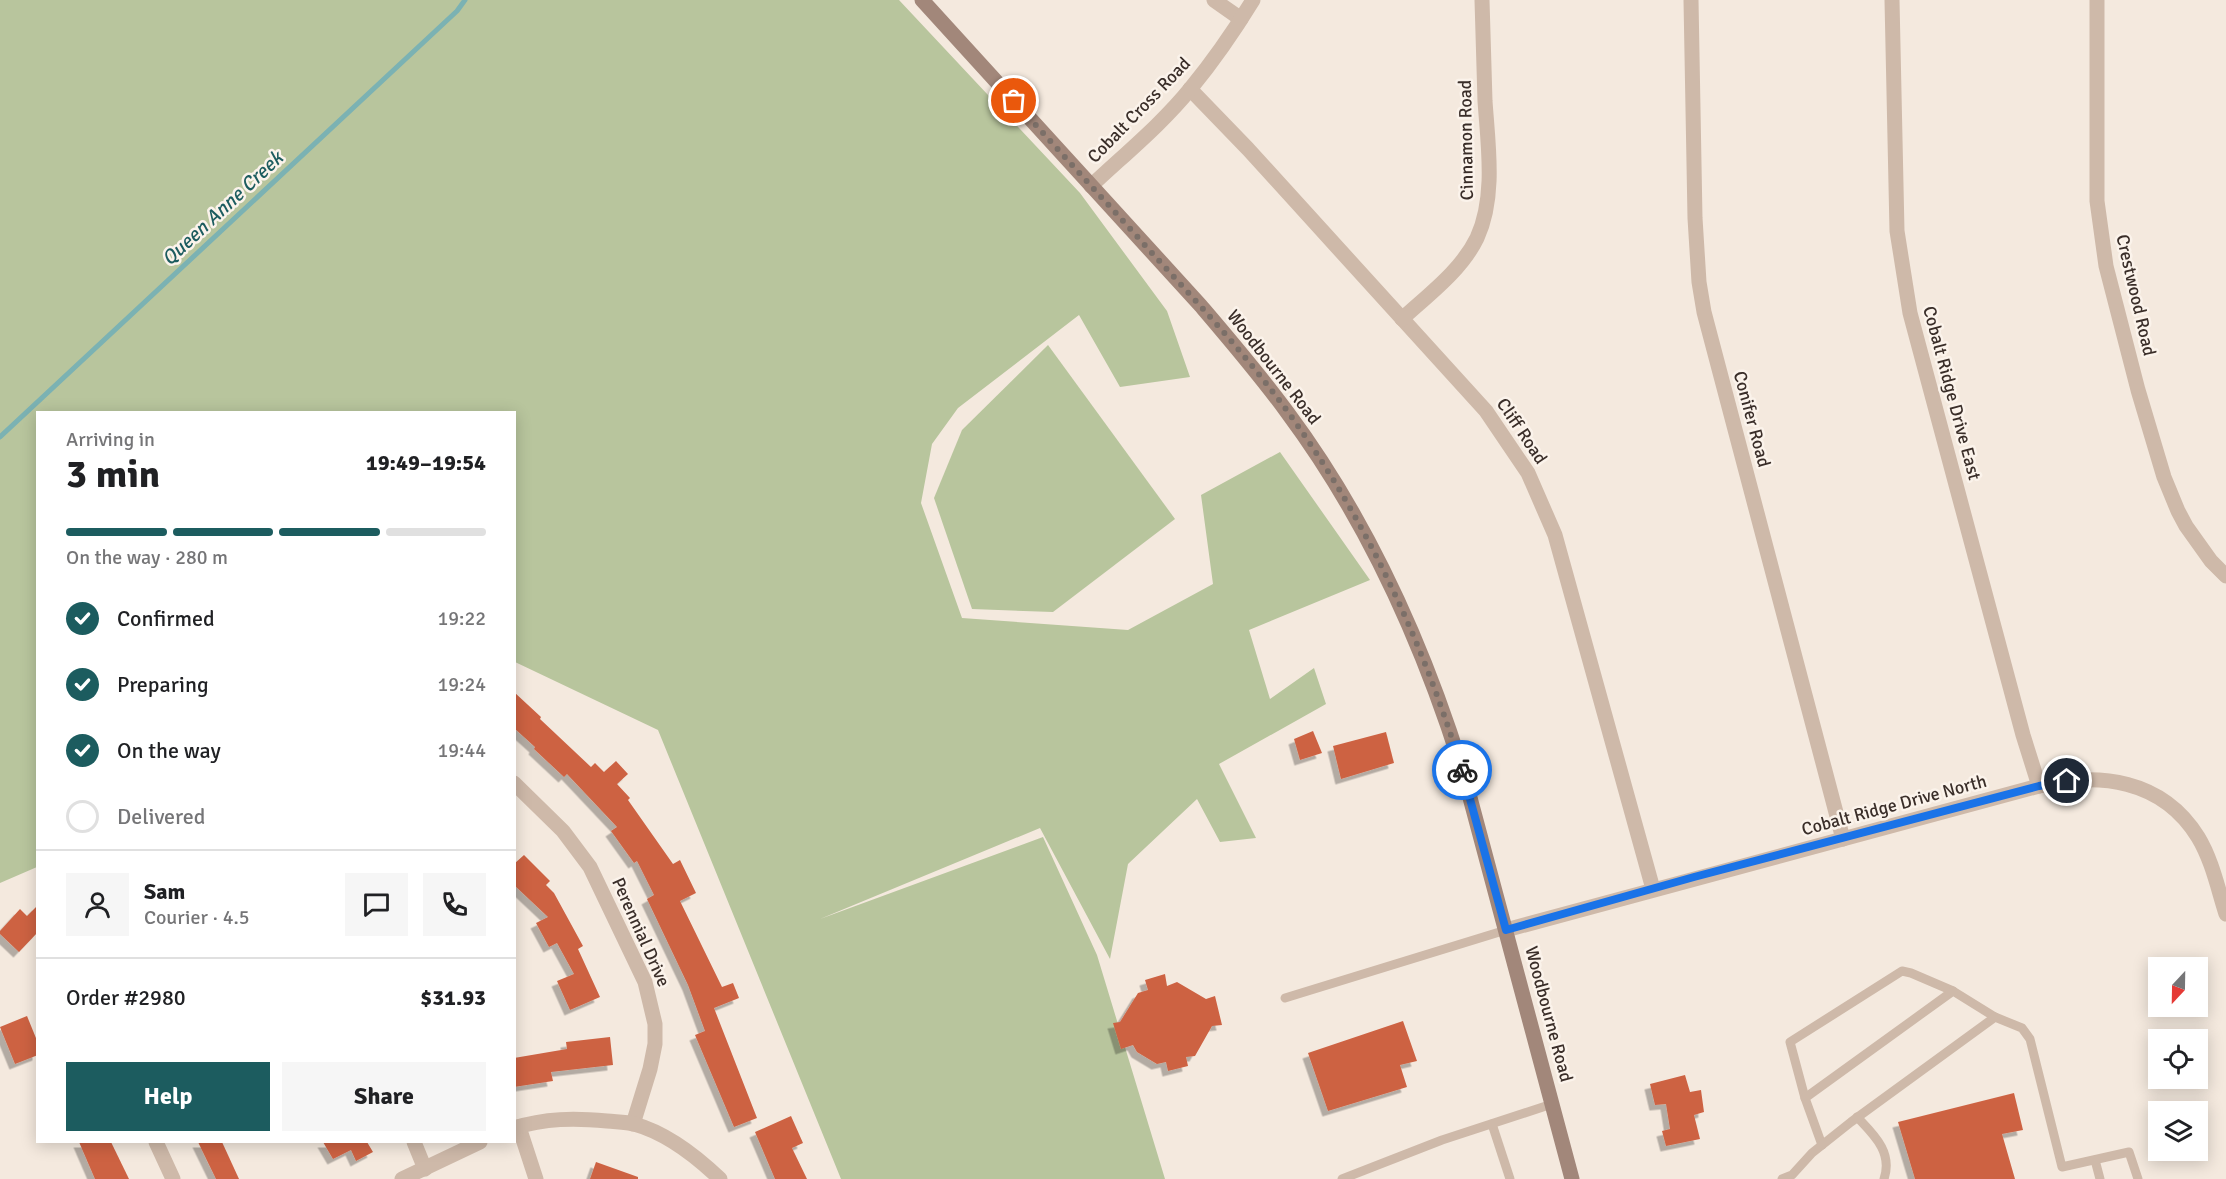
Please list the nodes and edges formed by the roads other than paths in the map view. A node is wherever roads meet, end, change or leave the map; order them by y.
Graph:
1 (922, 0) edge
2 (1214, 0) edge
3 (1252, 0) edge
4 (1482, 0) edge
5 (1691, 0) edge
6 (1892, 0) edge
7 (2097, 0) edge
8 (1242, 19) junction
9 (1190, 89) junction
10 (1091, 186) junction
11 (1402, 319) junction
12 (2226, 576) edge
13 (516, 785) edge
14 (2039, 786) junction
15 (1844, 839) junction
16 (1653, 889) junction
17 (2226, 914) edge
18 (1506, 930) junction
19 (1953, 991) junction
20 (1285, 998) dead end
21 (1995, 1017) junction
22 (1805, 1098) junction
23 (1552, 1104) junction
24 (1857, 1118) junction
25 (633, 1124) junction
26 (1492, 1124) junction
27 (517, 1128) edge
28 (156, 1143) edge
29 (414, 1143) edge
30 (478, 1143) edge
31 (1822, 1145) junction
32 (2095, 1160) junction
33 (425, 1169) junction
34 (173, 1179) edge
35 (402, 1179) edge
36 (536, 1179) edge
37 (720, 1179) edge
38 (1342, 1179) edge
39 (1510, 1179) edge
40 (1572, 1179) edge
41 (1782, 1179) edge
42 (1884, 1179) edge
43 (2100, 1179) edge
44 (2138, 1179) edge

1 - 10 main road, Woodbourne Road
2 - 8 street
3 - 8 street, Cobalt Cross Road
4 - 11 street, Cinnamon Road
5 - 15 street, Conifer Road
6 - 14 street, Cobalt Ridge Drive East
7 - 12 street, Crestwood Road
8 - 9 street, Cobalt Cross Road
9 - 10 street, Cobalt Cross Road
9 - 11 street, Cliff Road
10 - 18 main road, Woodbourne Road
11 - 16 street, Cliff Road
13 - 25 street, Perennial Drive
14 - 15 street, Cobalt Ridge Drive North
14 - 17 street, Cobalt Ridge Drive North
15 - 16 street, Cobalt Ridge Drive North
16 - 18 street, Cobalt Ridge Drive North
18 - 20 lane
18 - 23 main road, Woodbourne Road
19 - 21 lane
19 - 22 lane
19 - 22 lane
21 - 24 lane
21 - 32 lane
22 - 31 lane
23 - 26 lane
23 - 40 main road, Woodbourne Road
24 - 31 lane
24 - 42 lane
25 - 27 street
25 - 37 street
26 - 38 lane
26 - 39 lane
27 - 36 street
28 - 34 street
29 - 33 street
30 - 33 street
31 - 41 lane
32 - 43 lane
32 - 44 lane
33 - 35 street

